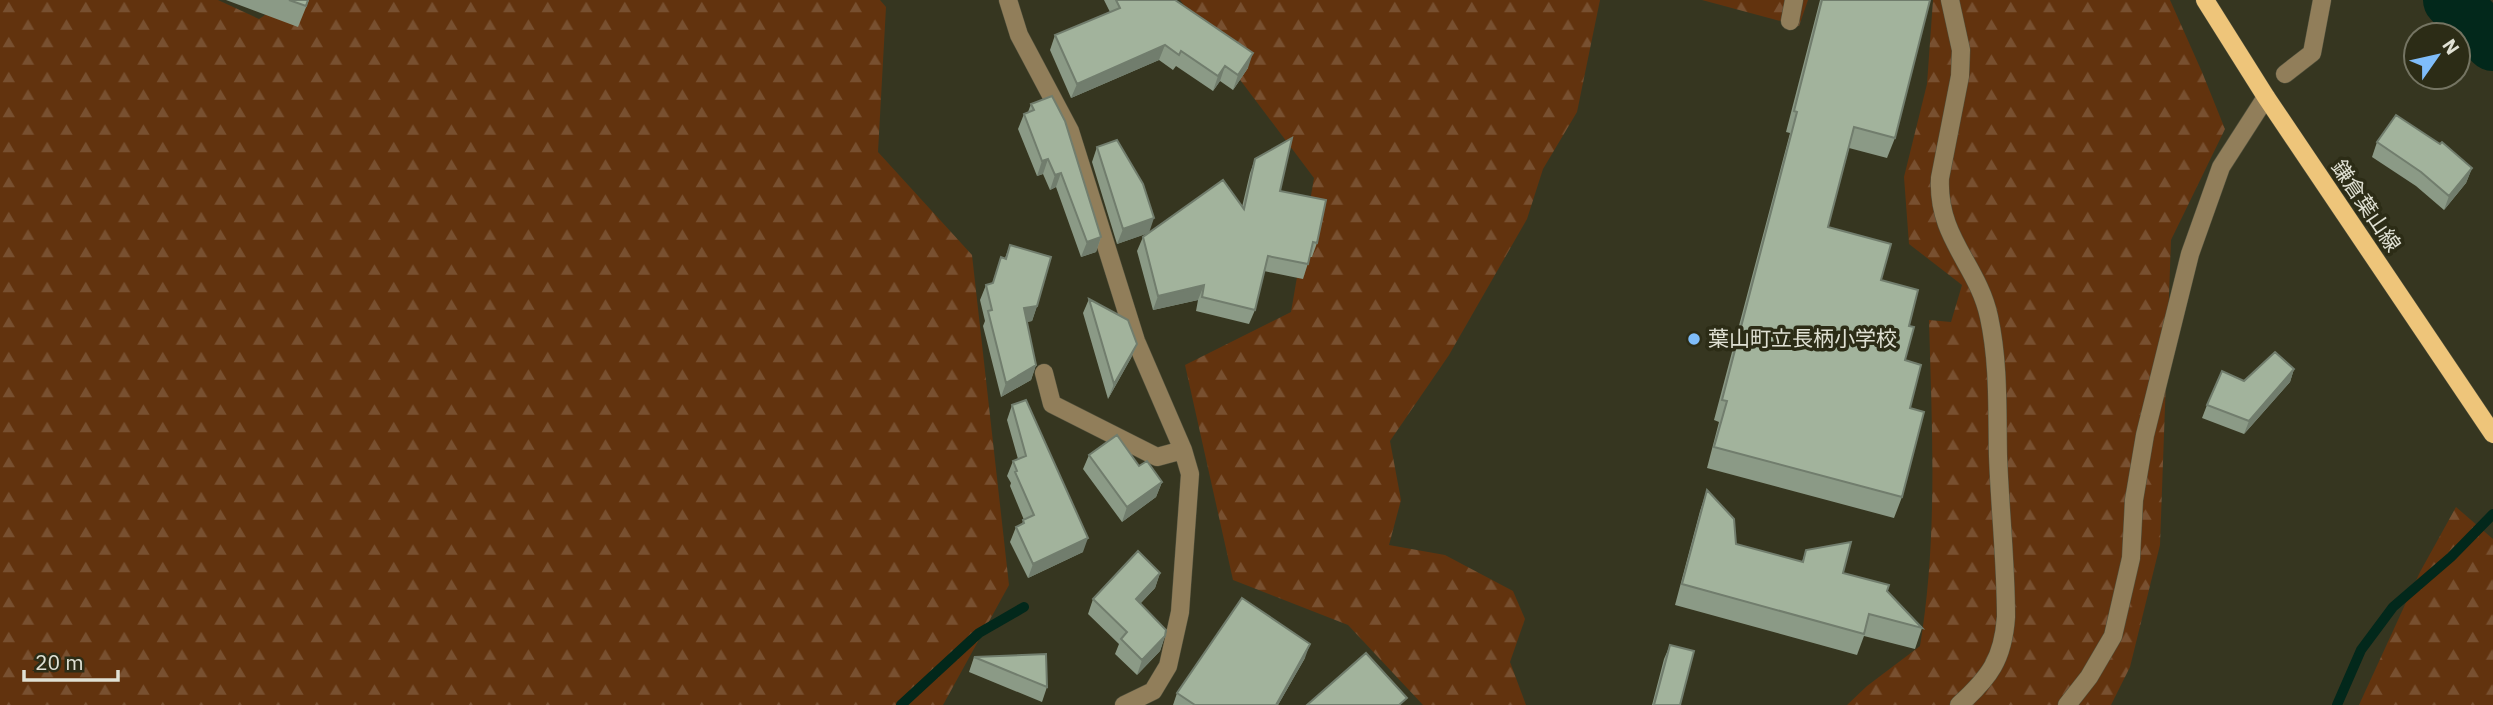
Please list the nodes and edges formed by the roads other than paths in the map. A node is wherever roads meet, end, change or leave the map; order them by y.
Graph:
1 (1008, 0) edge
2 (1794, 0) edge
3 (1950, 0) edge
4 (2205, 0) edge
5 (2322, 0) edge
6 (1790, 22) dead end
7 (2285, 74) dead end
8 (2266, 97) junction
9 (1044, 373) dead end
10 (2493, 435) edge
11 (1183, 450) junction
12 (1124, 705) edge
13 (1959, 705) edge
14 (2067, 705) edge

1 - 11 street
2 - 6 street
3 - 13 street
4 - 8 main road, 鎌倉葉山線
5 - 7 street
8 - 10 main road, 鎌倉葉山線
8 - 14 street
9 - 11 street
11 - 12 street

